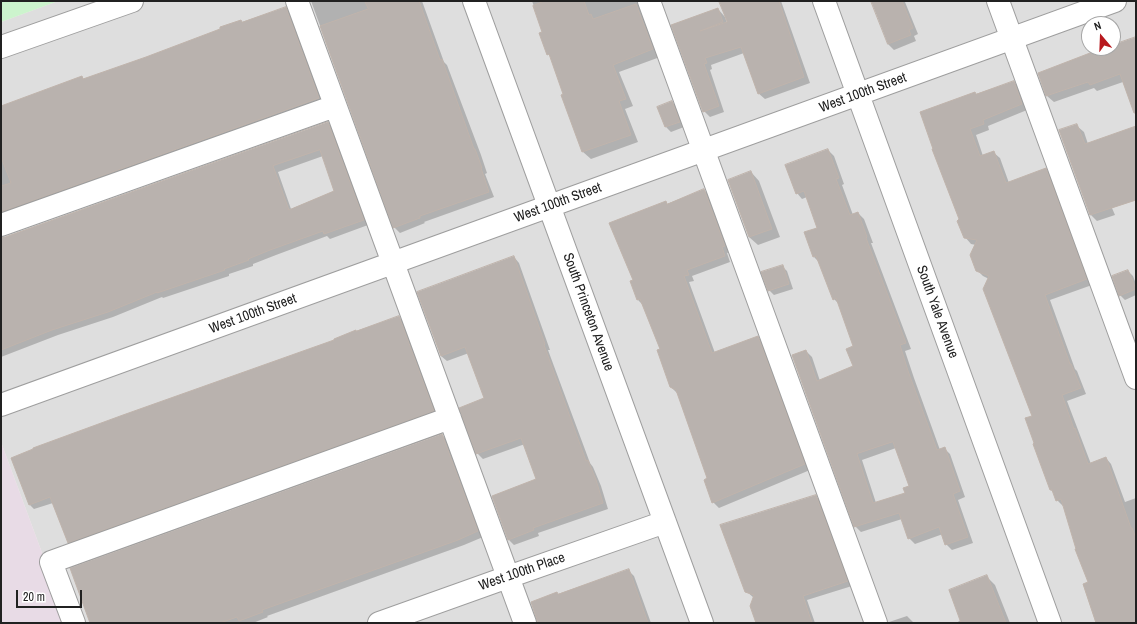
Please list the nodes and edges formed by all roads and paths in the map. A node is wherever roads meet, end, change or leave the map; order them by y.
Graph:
1 (132, 1) edge
2 (297, 1) edge
3 (474, 1) edge
4 (649, 1) edge
5 (824, 1) edge
6 (998, 1) edge
7 (1115, 1) edge
8 (1012, 38) junction
9 (1, 47) edge
10 (858, 94) junction
11 (336, 106) junction
12 (703, 151) junction
13 (550, 207) junction
14 (1, 225) edge
15 (393, 263) junction
16 (1136, 378) edge
17 (1, 405) edge
18 (450, 418) junction
19 (665, 522) junction
20 (508, 577) junction
21 (74, 623) edge
22 (379, 623) edge
23 (525, 623) edge
24 (702, 623) edge
25 (876, 623) edge
26 (1050, 623) edge

1 - 9 street
2 - 11 street
3 - 13 street, South Princeton Avenue
4 - 12 street
5 - 10 street, South Yale Avenue
6 - 8 street
7 - 8 street, West 100th Street
8 - 10 street, West 100th Street
8 - 16 street
10 - 12 street, West 100th Street
10 - 26 street, South Yale Avenue
11 - 14 street
11 - 15 street
12 - 13 street, West 100th Street
12 - 25 street
13 - 15 street, West 100th Street
13 - 19 street, South Princeton Avenue
15 - 17 street, West 100th Street
15 - 18 street
18 - 20 street
18 - 21 street
19 - 20 street, West 100th Place
19 - 24 street, South Princeton Avenue
20 - 22 street, West 100th Place
20 - 23 street

